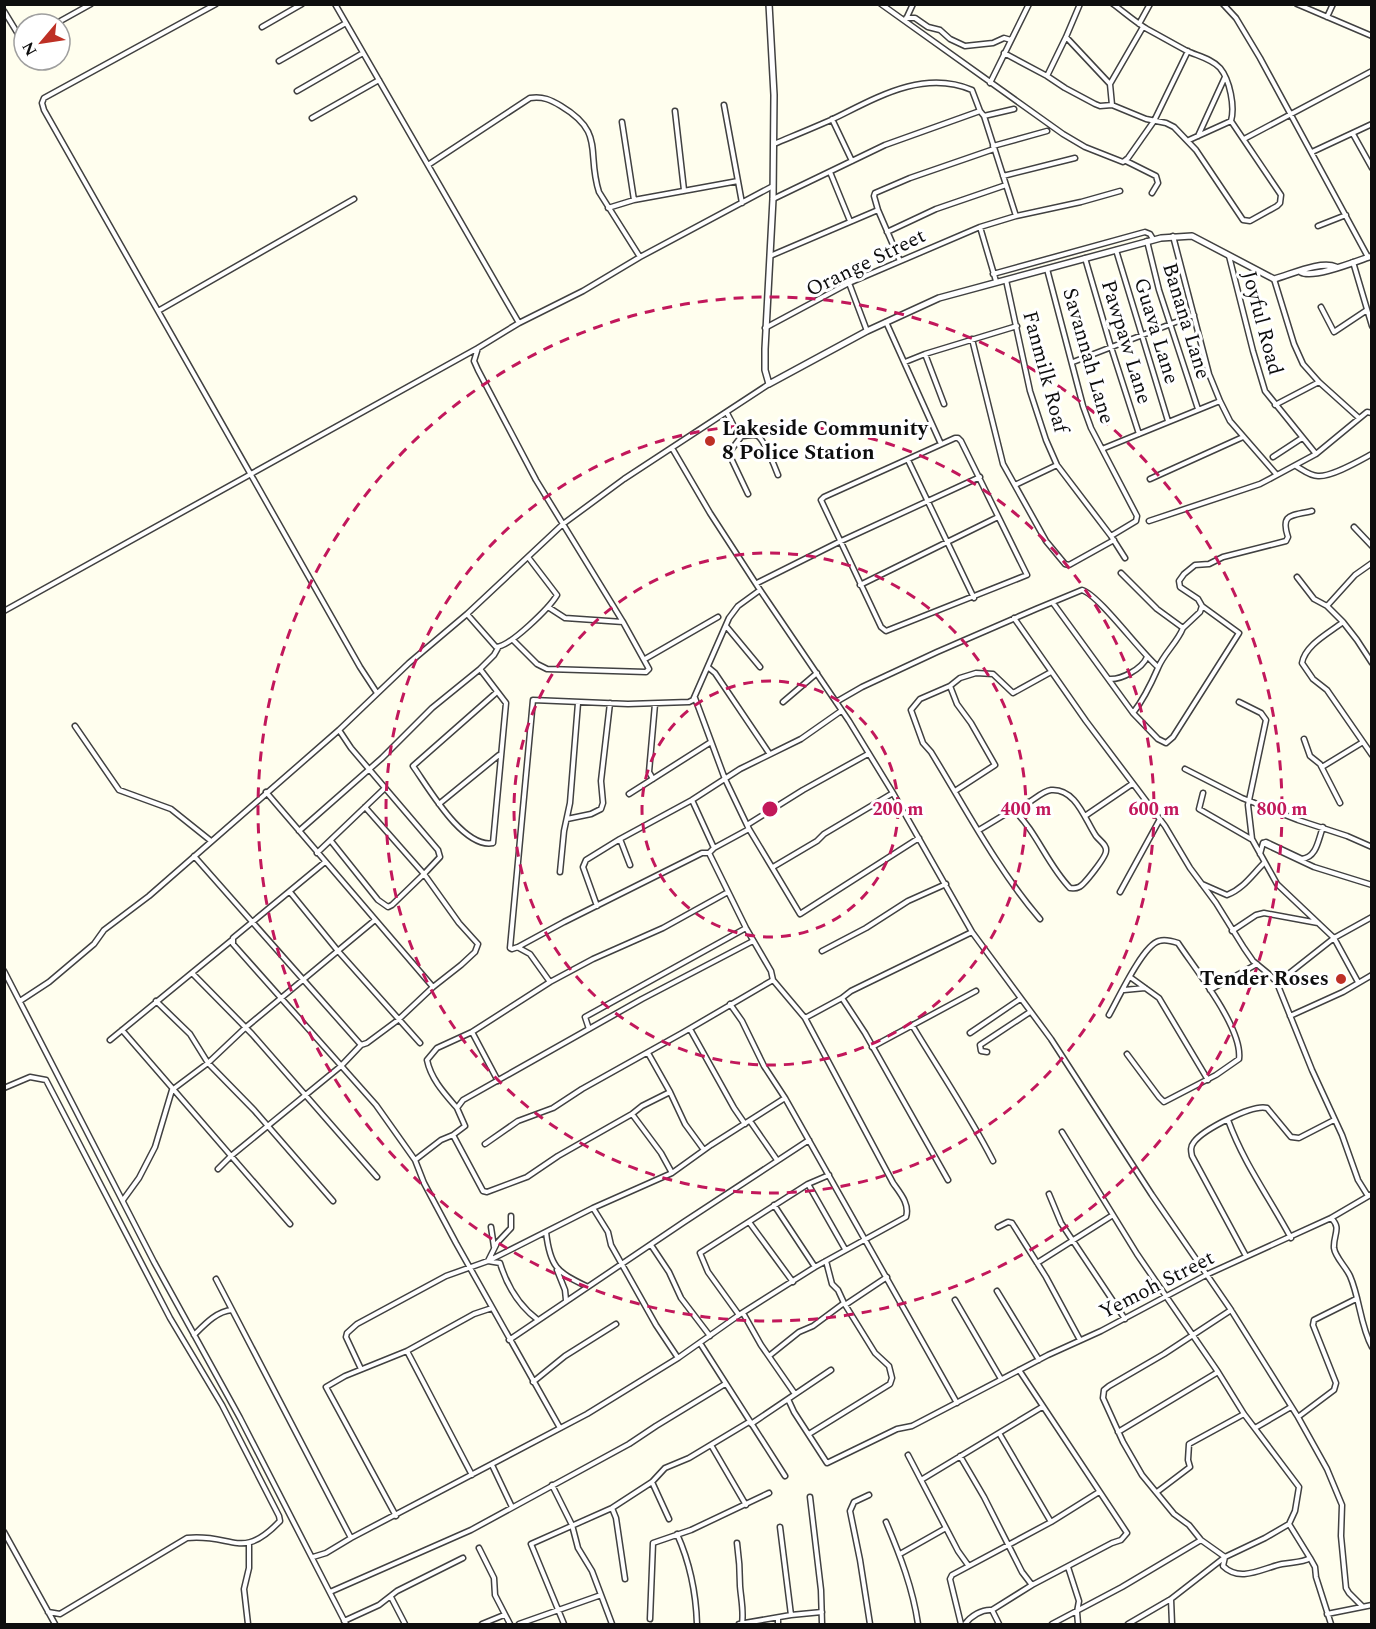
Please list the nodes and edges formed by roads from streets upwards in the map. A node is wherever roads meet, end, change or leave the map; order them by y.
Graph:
1 (91, 4) edge
2 (216, 4) edge
3 (302, 4) edge
4 (335, 4) edge
5 (769, 4) edge
6 (881, 4) edge
7 (913, 4) edge
8 (1029, 4) edge
9 (1080, 4) edge
10 (1113, 4) edge
11 (1150, 4) edge
12 (1223, 4) edge
13 (1298, 4) edge
14 (1334, 4) edge
15 (4, 11) edge
16 (72, 15) edge
17 (1327, 17) junction
18 (904, 20) junction
19 (346, 23) junction
20 (12, 24) edge
21 (1139, 24) junction
22 (262, 27) dead end
23 (1143, 27) junction
24 (1371, 36) edge
25 (1066, 37) junction
26 (1011, 40) junction
27 (1188, 51) junction
28 (1004, 52) junction
29 (363, 53) junction
30 (279, 61) dead end
31 (1371, 71) edge
32 (1047, 76) junction
33 (1225, 77) junction
34 (379, 80) junction
35 (990, 83) junction
36 (1110, 84) junction
37 (297, 91) dead end
38 (724, 105) dead end
39 (1112, 105) junction
40 (1014, 109) dead end
41 (675, 111) dead end
42 (980, 111) junction
43 (1291, 115) junction
44 (984, 116) junction
45 (312, 118) dead end
46 (832, 119) junction
47 (1154, 121) junction
48 (1231, 121) junction
49 (622, 122) dead end
50 (1371, 124) edge
51 (1047, 131) dead end
52 (1353, 134) junction
53 (1198, 136) junction
54 (1244, 139) junction
55 (1189, 140) junction
56 (774, 144) junction
57 (994, 148) junction
58 (1312, 152) junction
59 (1075, 158) dead end
60 (852, 161) junction
61 (1126, 161) junction
62 (428, 165) junction
63 (1371, 168) edge
64 (830, 172) junction
65 (1003, 176) junction
66 (738, 181) junction
67 (1007, 185) junction
68 (773, 186) junction
69 (684, 190) junction
70 (1120, 191) dead end
71 (1152, 193) dead end
72 (354, 199) dead end
73 (773, 199) junction
74 (634, 200) junction
75 (742, 203) junction
76 (608, 208) junction
77 (878, 210) junction
78 (1346, 215) junction
79 (1016, 216) junction
80 (850, 221) junction
81 (980, 226) junction
82 (1318, 226) dead end
83 (887, 232) junction
84 (1173, 236) junction
85 (1154, 239) junction
86 (1147, 241) junction
87 (1116, 250) junction
88 (1228, 254) junction
89 (770, 256) junction
90 (1370, 256) edge
91 (640, 257) junction
92 (1085, 258) junction
93 (900, 261) junction
94 (1353, 262) junction
95 (1047, 268) junction
96 (993, 274) junction
97 (1006, 279) junction
98 (1274, 279) junction
99 (996, 281) junction
100 (849, 283) junction
101 (1321, 307) dead end
102 (1366, 310) junction
103 (158, 311) junction
104 (1194, 315) junction
105 (886, 321) junction
106 (519, 323) junction
107 (1170, 324) junction
108 (1017, 326) junction
109 (1371, 326) edge
110 (765, 328) junction
111 (867, 331) junction
112 (1142, 335) junction
113 (972, 339) junction
114 (1111, 347) junction
115 (478, 348) junction
116 (925, 354) junction
117 (905, 362) junction
118 (1073, 362) junction
119 (1319, 382) junction
120 (769, 384) junction
121 (1220, 401) junction
122 (944, 404) dead end
123 (1275, 405) junction
124 (1198, 409) junction
125 (727, 413) junction
126 (1371, 413) edge
127 (1359, 418) junction
128 (1168, 422) junction
129 (1138, 434) junction
130 (741, 437) junction
131 (1243, 437) junction
132 (1302, 438) junction
133 (941, 444) junction
134 (672, 448) junction
135 (1102, 449) junction
136 (1316, 454) junction
137 (1371, 454) edge
138 (1274, 457) dead end
139 (909, 459) junction
140 (1057, 465) junction
141 (1296, 466) junction
142 (250, 473) junction
143 (778, 475) dead end
144 (1277, 475) junction
145 (980, 477) junction
146 (1150, 478) dead end
147 (1015, 485) junction
148 (748, 494) dead end
149 (928, 501) junction
150 (1312, 511) dead end
151 (998, 516) junction
152 (1149, 521) dead end
153 (563, 524) junction
154 (1354, 527) dead end
155 (1112, 538) junction
156 (839, 542) junction
157 (948, 542) junction
158 (1371, 546) edge
159 (528, 557) junction
160 (1125, 558) dead end
161 (1370, 564) edge
162 (1371, 570) edge
163 (1121, 573) dead end
164 (1297, 577) dead end
165 (757, 583) junction
166 (860, 585) junction
167 (760, 590) junction
168 (974, 597) junction
169 (1053, 603) junction
170 (1202, 606) junction
171 (1327, 606) junction
172 (548, 607) junction
173 (4, 611) edge
174 (466, 614) junction
175 (718, 617) dead end
176 (1014, 618) junction
177 (623, 622) junction
178 (1343, 622) junction
179 (726, 626) junction
180 (1183, 628) junction
181 (513, 640) junction
182 (498, 648) junction
183 (1147, 657) junction
184 (645, 659) junction
185 (1371, 663) edge
186 (760, 667) dead end
187 (1158, 667) junction
188 (709, 668) junction
189 (480, 669) junction
190 (1051, 672) junction
191 (817, 673) junction
192 (1109, 679) junction
193 (950, 686) junction
194 (497, 692) junction
195 (376, 693) junction
196 (695, 698) junction
197 (783, 702) dead end
198 (836, 702) junction
199 (1239, 702) dead end
200 (578, 703) junction
201 (610, 703) junction
202 (655, 704) junction
203 (841, 711) junction
204 (1133, 713) junction
205 (75, 726) dead end
206 (339, 730) junction
207 (1304, 739) dead end
208 (711, 742) junction
209 (1363, 742) junction
210 (769, 753) junction
211 (500, 754) junction
212 (868, 754) junction
213 (1371, 755) edge
214 (1322, 768) junction
215 (369, 769) junction
216 (1185, 769) dead end
217 (653, 779) junction
218 (725, 779) junction
219 (1132, 784) junction
220 (385, 788) junction
221 (955, 791) junction
222 (266, 792) junction
223 (893, 793) junction
224 (1203, 793) dead end
225 (629, 794) dead end
226 (692, 800) junction
227 (1250, 800) junction
228 (1340, 803) dead end
229 (440, 804) junction
230 (365, 807) junction
231 (1013, 809) junction
232 (1085, 816) junction
233 (567, 819) junction
234 (1160, 819) junction
235 (748, 827) junction
236 (1323, 827) junction
237 (979, 830) junction
238 (299, 831) junction
239 (919, 838) junction
240 (620, 839) junction
241 (1252, 839) junction
242 (211, 841) junction
243 (331, 841) junction
244 (1263, 843) junction
245 (1371, 847) edge
246 (714, 848) junction
247 (317, 853) junction
248 (709, 853) junction
249 (1260, 854) junction
250 (194, 856) junction
251 (325, 862) junction
252 (1264, 863) junction
253 (630, 865) dead end
254 (773, 867) junction
255 (560, 872) dead end
256 (424, 874) junction
257 (946, 884) junction
258 (1201, 884) junction
259 (1371, 885) edge
260 (1120, 891) dead end
261 (290, 892) junction
262 (728, 892) junction
263 (597, 906) junction
264 (1371, 916) edge
265 (1040, 919) dead end
266 (375, 920) junction
267 (252, 922) junction
268 (1319, 923) junction
269 (746, 928) junction
270 (1232, 931) junction
271 (972, 932) junction
272 (1334, 938) junction
273 (232, 940) junction
274 (753, 941) junction
275 (518, 948) junction
276 (338, 951) junction
277 (822, 951) dead end
278 (1257, 964) junction
279 (4, 971) edge
280 (192, 973) junction
281 (1371, 975) edge
282 (1130, 977) junction
283 (303, 980) junction
284 (773, 980) junction
285 (550, 981) junction
286 (1358, 982) junction
287 (1277, 983) junction
288 (433, 987) junction
289 (1145, 987) junction
290 (1124, 990) junction
291 (1210, 990) junction
292 (976, 991) dead end
293 (281, 998) junction
294 (842, 998) junction
295 (1020, 999) junction
296 (20, 1001) junction
297 (156, 1001) junction
298 (730, 1004) junction
299 (1030, 1012) junction
300 (1109, 1015) dead end
301 (1290, 1016) junction
302 (805, 1018) junction
303 (398, 1020) junction
304 (912, 1025) junction
305 (245, 1028) junction
306 (589, 1029) junction
307 (690, 1029) junction
308 (122, 1030) junction
309 (472, 1032) junction
310 (970, 1033) dead end
311 (110, 1040) dead end
312 (420, 1043) dead end
313 (361, 1045) junction
314 (872, 1047) junction
315 (987, 1052) dead end
316 (648, 1053) junction
317 (1127, 1054) dead end
318 (208, 1063) junction
319 (341, 1066) junction
320 (1208, 1080) junction
321 (498, 1081) junction
322 (4, 1088) edge
323 (172, 1090) junction
324 (670, 1092) junction
325 (305, 1096) junction
326 (785, 1098) junction
327 (457, 1108) junction
328 (632, 1114) junction
329 (1334, 1119) junction
330 (1228, 1120) junction
331 (750, 1121) junction
332 (745, 1125) junction
333 (268, 1126) junction
334 (1062, 1132) dead end
335 (453, 1135) junction
336 (809, 1140) junction
337 (485, 1144) dead end
338 (704, 1150) junction
339 (231, 1156) junction
340 (415, 1160) junction
341 (777, 1160) junction
342 (993, 1161) dead end
343 (218, 1169) dead end
344 (672, 1173) junction
345 (829, 1175) junction
346 (377, 1178) dead end
347 (948, 1180) dead end
348 (808, 1184) junction
349 (1049, 1194) dead end
350 (1370, 1195) edge
351 (123, 1200) junction
352 (333, 1201) dead end
353 (774, 1205) junction
354 (593, 1208) junction
355 (1113, 1215) junction
356 (511, 1216) dead end
357 (1331, 1218) junction
358 (749, 1222) junction
359 (290, 1224) dead end
360 (491, 1227) dead end
361 (998, 1227) dead end
362 (546, 1232) junction
363 (1291, 1238) junction
364 (866, 1239) junction
365 (1074, 1241) junction
366 (651, 1245) junction
367 (493, 1249) junction
368 (845, 1249) junction
369 (1246, 1256) junction
370 (488, 1261) junction
371 (826, 1261) junction
372 (1037, 1263) junction
373 (623, 1264) junction
374 (557, 1267) junction
375 (815, 1267) junction
376 (469, 1268) junction
377 (1208, 1274) junction
378 (887, 1277) junction
379 (216, 1279) dead end
380 (793, 1282) junction
381 (587, 1286) junction
382 (998, 1291) dead end
383 (1166, 1296) junction
384 (1356, 1299) junction
385 (955, 1300) dead end
386 (566, 1301) junction
387 (845, 1304) junction
388 (492, 1308) junction
389 (1231, 1310) junction
390 (234, 1313) junction
391 (741, 1314) junction
392 (1125, 1319) junction
393 (538, 1320) junction
394 (616, 1324) dead end
395 (194, 1335) junction
396 (1193, 1335) junction
397 (710, 1336) junction
398 (509, 1340) junction
399 (1080, 1340) junction
400 (700, 1343) junction
401 (1371, 1347) edge
402 (407, 1351) junction
403 (769, 1356) junction
404 (678, 1358) junction
405 (1039, 1360) junction
406 (361, 1369) junction
407 (831, 1370) dead end
408 (1019, 1370) junction
409 (1218, 1372) junction
410 (1001, 1379) junction
411 (533, 1382) junction
412 (725, 1384) junction
413 (795, 1394) junction
414 (788, 1398) junction
415 (957, 1403) junction
416 (1042, 1407) junction
417 (1291, 1407) junction
418 (1244, 1414) junction
419 (1298, 1417) junction
420 (750, 1423) junction
421 (560, 1428) junction
422 (1255, 1428) junction
423 (1118, 1432) junction
424 (999, 1433) junction
425 (809, 1434) junction
426 (711, 1445) junction
427 (908, 1455) dead end
428 (960, 1456) junction
429 (492, 1465) junction
430 (472, 1475) junction
431 (785, 1476) dead end
432 (921, 1480) junction
433 (652, 1482) junction
434 (552, 1485) junction
435 (1099, 1492) junction
436 (1157, 1492) junction
437 (769, 1493) dead end
438 (869, 1495) dead end
439 (810, 1497) dead end
440 (746, 1505) junction
441 (512, 1507) junction
442 (612, 1508) junction
443 (396, 1516) junction
444 (669, 1519) dead end
445 (886, 1522) dead end
446 (1050, 1522) junction
447 (1289, 1524) junction
448 (572, 1525) junction
449 (780, 1527) dead end
450 (946, 1528) junction
451 (4, 1532) edge
452 (677, 1534) junction
453 (351, 1538) junction
454 (1201, 1540) junction
455 (737, 1543) dead end
456 (249, 1544) junction
457 (1008, 1545) junction
458 (479, 1548) dead end
459 (900, 1554) junction
460 (313, 1557) junction
461 (1225, 1557) junction
462 (463, 1558) dead end
463 (1310, 1558) junction
464 (968, 1566) junction
465 (1068, 1567) junction
466 (625, 1580) dead end
467 (1032, 1585) junction
468 (330, 1592) junction
469 (601, 1595) junction
470 (391, 1597) junction
471 (1171, 1599) junction
472 (1371, 1605) edge
473 (1362, 1606) junction
474 (558, 1610) junction
475 (992, 1610) junction
476 (48, 1612) junction
477 (822, 1612) junction
478 (1077, 1612) junction
479 (1328, 1614) junction
480 (504, 1615) junction
481 (791, 1615) junction
482 (778, 1618) junction
483 (650, 1619) dead end
484 (345, 1623) edge
485 (55, 1624) edge
486 (248, 1624) edge
487 (405, 1624) edge
488 (482, 1624) edge
489 (510, 1624) edge
490 (519, 1624) edge
491 (564, 1624) edge
492 (612, 1624) edge
493 (697, 1624) edge
494 (740, 1624) edge
495 (778, 1624) edge
496 (822, 1624) edge
497 (870, 1624) edge
498 (918, 1624) edge
499 (963, 1624) edge
500 (999, 1624) edge
501 (1052, 1624) edge
502 (1078, 1624) edge
503 (1128, 1624) edge
504 (1172, 1624) edge
505 (1330, 1624) edge

1 - 16 street
2 - 103 street
3 - 22 street
4 - 19 street
5 - 56 street
6 - 18 street
7 - 18 street
8 - 26 street
9 - 25 street
10 - 21 street
11 - 21 street
12 - 43 street
13 - 17 street
14 - 17 street
15 - 20 street
17 - 24 street
18 - 26 street
18 - 35 street
19 - 29 street
19 - 30 street
21 - 23 street
23 - 27 street
23 - 36 street
25 - 32 street
25 - 36 street
26 - 28 street
27 - 33 street
27 - 47 street
28 - 32 street
28 - 35 street
29 - 34 street
29 - 37 street
31 - 43 street
32 - 39 street
33 - 48 street
33 - 53 street
34 - 45 street
34 - 62 street
35 - 61 street
36 - 39 street
38 - 66 street
39 - 47 street
40 - 44 street
41 - 69 street
42 - 44 street
42 - 46 street
42 - 60 street
43 - 54 street
43 - 58 street
44 - 57 street
46 - 56 street
46 - 60 street
47 - 55 street
47 - 61 street
48 - 53 street
48 - 54 street
49 - 74 street
50 - 52 street
51 - 57 street
52 - 58 street
52 - 63 street
53 - 55 street
54 - 55 street
56 - 68 street
57 - 65 street
57 - 77 street
58 - 78 street
59 - 65 street
60 - 64 street
61 - 71 street
62 - 76 street
62 - 106 street
64 - 73 street
64 - 80 street
65 - 67 street
66 - 69 street
66 - 75 street
67 - 79 street
67 - 83 street
68 - 73 street
68 - 75 street
69 - 74 street
70 - 79 street, Orange Street
72 - 103 street
73 - 89 street
74 - 76 street
75 - 91 street
76 - 91 street
77 - 80 street
77 - 83 street
78 - 82 street
78 - 90 street
79 - 81 street, Orange Street
80 - 89 street
81 - 93 street, Orange Street
81 - 96 street
83 - 93 street
84 - 85 street
84 - 88 street
84 - 104 street
85 - 86 street
85 - 96 street
86 - 87 street
86 - 107 street, Banana Lane
87 - 92 street
87 - 112 street, Guava Lane
88 - 98 street
88 - 123 street, Joyful Road
89 - 110 street
90 - 94 street
91 - 106 street
92 - 95 street
92 - 114 street, Pawpaw Lane
93 - 100 street, Orange Street
94 - 98 street
94 - 102 street
95 - 97 street
95 - 118 street, Savannah Lane
96 - 99 street
97 - 99 street
97 - 108 street, Fanmilk Roaf
98 - 119 street
99 - 105 street
100 - 110 street, Orange Street
100 - 111 street
101 - 102 street
102 - 109 street
103 - 142 street
104 - 107 street
104 - 121 street
105 - 111 street
105 - 117 street
106 - 115 street
107 - 112 street
107 - 124 street, Banana Lane
108 - 113 street
108 - 140 street, Fanmilk Roaf
110 - 120 street
111 - 120 street
112 - 114 street
112 - 128 street, Guava Lane
113 - 116 street
113 - 147 street
114 - 118 street
114 - 129 street, Pawpaw Lane
115 - 142 street
115 - 153 street
116 - 117 street
116 - 122 street
117 - 133 street
118 - 135 street, Savannah Lane
119 - 123 street
119 - 127 street
120 - 125 street
121 - 124 street
121 - 131 street
123 - 132 street, Joyful Road
124 - 128 street
125 - 130 street
125 - 134 street
126 - 127 street
127 - 136 street
128 - 129 street
129 - 135 street
130 - 143 street
130 - 148 street
131 - 144 street
131 - 146 street
132 - 136 street, Joyful Road
132 - 138 street
133 - 139 street
133 - 145 street
134 - 153 street
134 - 165 street
135 - 155 street, Savannah Lane
136 - 141 street
137 - 141 street
139 - 149 street
139 - 156 street
140 - 147 street
140 - 155 street, Fanmilk Roaf
141 - 144 street
142 - 173 street
142 - 195 street
144 - 152 street
145 - 149 street
145 - 151 street
147 - 155 street
149 - 156 street
149 - 157 street
150 - 170 street
151 - 157 street
151 - 168 street
153 - 159 street
153 - 177 street
154 - 158 street
155 - 160 street, Fanmilk Roaf
156 - 165 street
156 - 166 street
157 - 166 street
157 - 168 street
159 - 172 street
159 - 174 street
161 - 162 street
161 - 171 street
163 - 180 street
164 - 171 street
165 - 167 street
166 - 168 street
167 - 179 street
167 - 191 street
169 - 176 street
169 - 183 street
169 - 192 street
170 - 180 street
170 - 204 street
171 - 178 street
172 - 177 street
172 - 181 street
174 - 182 street
174 - 195 street
175 - 184 street
176 - 190 street
176 - 198 street
177 - 184 street
178 - 185 street
178 - 209 street
179 - 186 street
179 - 188 street
180 - 187 street
181 - 182 street
181 - 184 street
182 - 189 street
183 - 187 street
183 - 192 street
187 - 204 street
188 - 196 street
188 - 210 street
189 - 194 street
189 - 215 street
190 - 193 street
190 - 219 street
191 - 197 street
191 - 198 street
192 - 204 street
193 - 221 street
193 - 221 street
194 - 211 street
194 - 229 street
195 - 206 street
196 - 202 street
196 - 208 street
198 - 203 street
199 - 227 street
200 - 201 street
200 - 233 street
200 - 275 street
201 - 202 street
201 - 233 street
202 - 217 street
203 - 210 street
203 - 212 street
205 - 242 street
206 - 215 street
206 - 222 street
207 - 214 street
208 - 217 street
208 - 218 street
209 - 213 street
209 - 214 street
210 - 218 street
211 - 229 street
211 - 229 street
212 - 223 street
212 - 235 street
214 - 228 street
215 - 220 street
215 - 238 street
216 - 227 street
217 - 225 street
218 - 226 street
218 - 235 street
219 - 232 street
219 - 234 street
220 - 230 street
220 - 256 street
221 - 237 street
222 - 238 street
222 - 242 street
223 - 239 street
223 - 254 street
224 - 241 street
226 - 240 street
226 - 246 street
227 - 236 street
227 - 241 street
230 - 243 street
230 - 256 street
231 - 232 street
231 - 232 street
231 - 237 street
233 - 255 street
234 - 258 street
234 - 260 street
235 - 246 street
235 - 254 street
236 - 244 street
236 - 245 street
237 - 265 street
238 - 247 street
239 - 254 street
239 - 257 street
240 - 253 street
240 - 263 street
241 - 249 street
242 - 250 street
243 - 247 street
243 - 256 street
244 - 249 street
244 - 259 street
246 - 248 street
247 - 251 street
248 - 262 street
248 - 263 street
249 - 252 street
250 - 267 street
250 - 296 street
251 - 261 street
251 - 266 street
252 - 258 street
252 - 268 street
256 - 288 street
257 - 271 street
257 - 277 street
258 - 270 street
261 - 267 street
261 - 276 street
262 - 269 street
262 - 285 street
263 - 275 street
264 - 272 street
266 - 276 street
266 - 288 street
267 - 273 street
267 - 283 street
268 - 270 street
268 - 272 street
269 - 274 street
269 - 306 street
270 - 278 street
271 - 294 street
271 - 295 street
272 - 286 street
272 - 287 street
273 - 280 street
273 - 293 street
274 - 284 street
274 - 306 street
275 - 285 street
276 - 283 street
276 - 303 street
278 - 287 street
278 - 291 street
279 - 296 street
280 - 297 street
280 - 305 street
281 - 286 street
282 - 289 street
282 - 290 street
282 - 291 street
283 - 293 street
283 - 313 street
284 - 298 street
284 - 302 street
285 - 309 street
286 - 301 street
287 - 301 street
288 - 303 street
289 - 290 street
289 - 320 street
290 - 300 street
291 - 320 street
292 - 304 street
293 - 305 street
293 - 319 street
294 - 302 street
294 - 314 street
295 - 299 street
295 - 310 street
296 - 351 street
297 - 308 street
297 - 318 street
298 - 307 street
298 - 326 street
299 - 315 street
299 - 377 street
301 - 329 street
302 - 364 street
303 - 312 street
303 - 313 street
304 - 314 street
304 - 342 street
305 - 318 street
305 - 325 street
306 - 321 street
307 - 316 street
307 - 332 street
308 - 311 street
308 - 323 street
309 - 321 street
309 - 327 street
313 - 319 street
314 - 347 street
316 - 324 street
316 - 337 street
317 - 320 street
318 - 323 street
318 - 333 street
319 - 325 street
319 - 340 street
321 - 327 street
322 - 456 street
323 - 339 street
323 - 351 street
324 - 328 street
324 - 338 street
325 - 333 street
325 - 346 street
326 - 331 street
326 - 336 street
327 - 335 street
328 - 335 street
328 - 344 street
329 - 330 street
329 - 350 street
330 - 363 street
330 - 369 street
331 - 332 street
331 - 341 street
332 - 338 street
333 - 339 street
333 - 352 street
334 - 355 street
335 - 340 street
336 - 341 street
336 - 345 street
338 - 344 street
339 - 343 street
339 - 359 street
340 - 376 street
341 - 366 street
344 - 354 street
345 - 348 street
345 - 364 street
348 - 353 street
348 - 368 street
349 - 365 street
350 - 357 street, Yemoh Street
351 - 395 street
353 - 358 street
353 - 375 street
354 - 362 street
354 - 373 street
355 - 365 street
355 - 383 street
356 - 367 street
357 - 363 street, Yemoh Street
357 - 384 street
358 - 380 street
358 - 391 street
360 - 367 street
361 - 372 street
362 - 370 street
362 - 374 street
363 - 369 street, Yemoh Street
364 - 368 street
364 - 378 street
365 - 372 street
365 - 392 street
366 - 373 street
366 - 397 street
367 - 370 street
368 - 371 street
369 - 377 street, Yemoh Street
370 - 376 street
370 - 393 street
371 - 375 street
371 - 387 street
372 - 399 street
373 - 381 street
373 - 404 street
374 - 381 street
374 - 386 street
375 - 380 street
376 - 388 street
376 - 406 street
377 - 383 street, Yemoh Street
377 - 389 street
378 - 387 street
378 - 415 street
379 - 390 street
380 - 391 street
381 - 386 street
382 - 405 street
383 - 392 street, Yemoh Street
383 - 396 street
384 - 401 street
384 - 419 street
385 - 410 street
386 - 393 street
387 - 403 street
387 - 425 street
388 - 398 street
388 - 402 street
389 - 396 street
389 - 417 street
390 - 395 street
390 - 453 street
391 - 397 street
391 - 403 street
392 - 399 street, Yemoh Street
393 - 398 street
394 - 411 street
395 - 460 street
396 - 409 street
396 - 423 street
397 - 400 street
398 - 411 street
399 - 405 street, Yemoh Street
400 - 404 street
400 - 412 street
402 - 406 street
402 - 430 street
403 - 413 street
404 - 421 street
405 - 408 street, Yemoh Street
406 - 443 street
407 - 413 street
408 - 410 street, Yemoh Street
408 - 416 street
409 - 418 street
409 - 423 street
410 - 415 street, Yemoh Street
411 - 421 street
412 - 420 street
412 - 434 street
413 - 414 street
414 - 420 street
414 - 425 street
415 - 425 street, Yemoh Street
416 - 424 street
416 - 435 street
417 - 419 street
417 - 422 street
418 - 422 street
418 - 436 street
419 - 473 street
420 - 426 street
420 - 431 street
421 - 429 street
422 - 447 street
423 - 436 street
424 - 428 street
424 - 446 street
426 - 433 street
426 - 440 street
427 - 432 street
428 - 432 street
428 - 457 street
429 - 430 street
429 - 441 street
430 - 443 street
432 - 450 street
433 - 442 street
433 - 444 street
434 - 441 street
434 - 448 street
435 - 446 street
435 - 465 street
436 - 454 street
437 - 440 street
438 - 497 street
439 - 477 street
440 - 452 street
441 - 468 street
442 - 448 street
442 - 466 street
443 - 453 street
445 - 459 street
446 - 457 street
447 - 461 street
447 - 463 street
448 - 469 street
448 - 474 street
449 - 481 street
450 - 459 street
450 - 464 street
451 - 476 street
452 - 483 street
452 - 493 street
453 - 460 street
454 - 461 street
454 - 478 street
455 - 494 street
456 - 476 street
456 - 486 street
457 - 464 street
457 - 467 street
458 - 480 street
459 - 498 street
460 - 468 street
461 - 463 street
461 - 471 street
462 - 470 street
463 - 479 street
464 - 499 street
465 - 467 street
465 - 478 street
467 - 475 street
468 - 484 street
469 - 474 street
469 - 492 street
470 - 484 street
470 - 487 street
471 - 503 street
471 - 504 street
472 - 473 street
473 - 479 street
474 - 490 street
474 - 491 street
475 - 499 street
475 - 500 street
476 - 485 street
477 - 481 street
477 - 496 street
478 - 501 street
478 - 502 street
479 - 505 street
480 - 488 street
480 - 489 street
481 - 482 street
482 - 494 street
482 - 495 street

